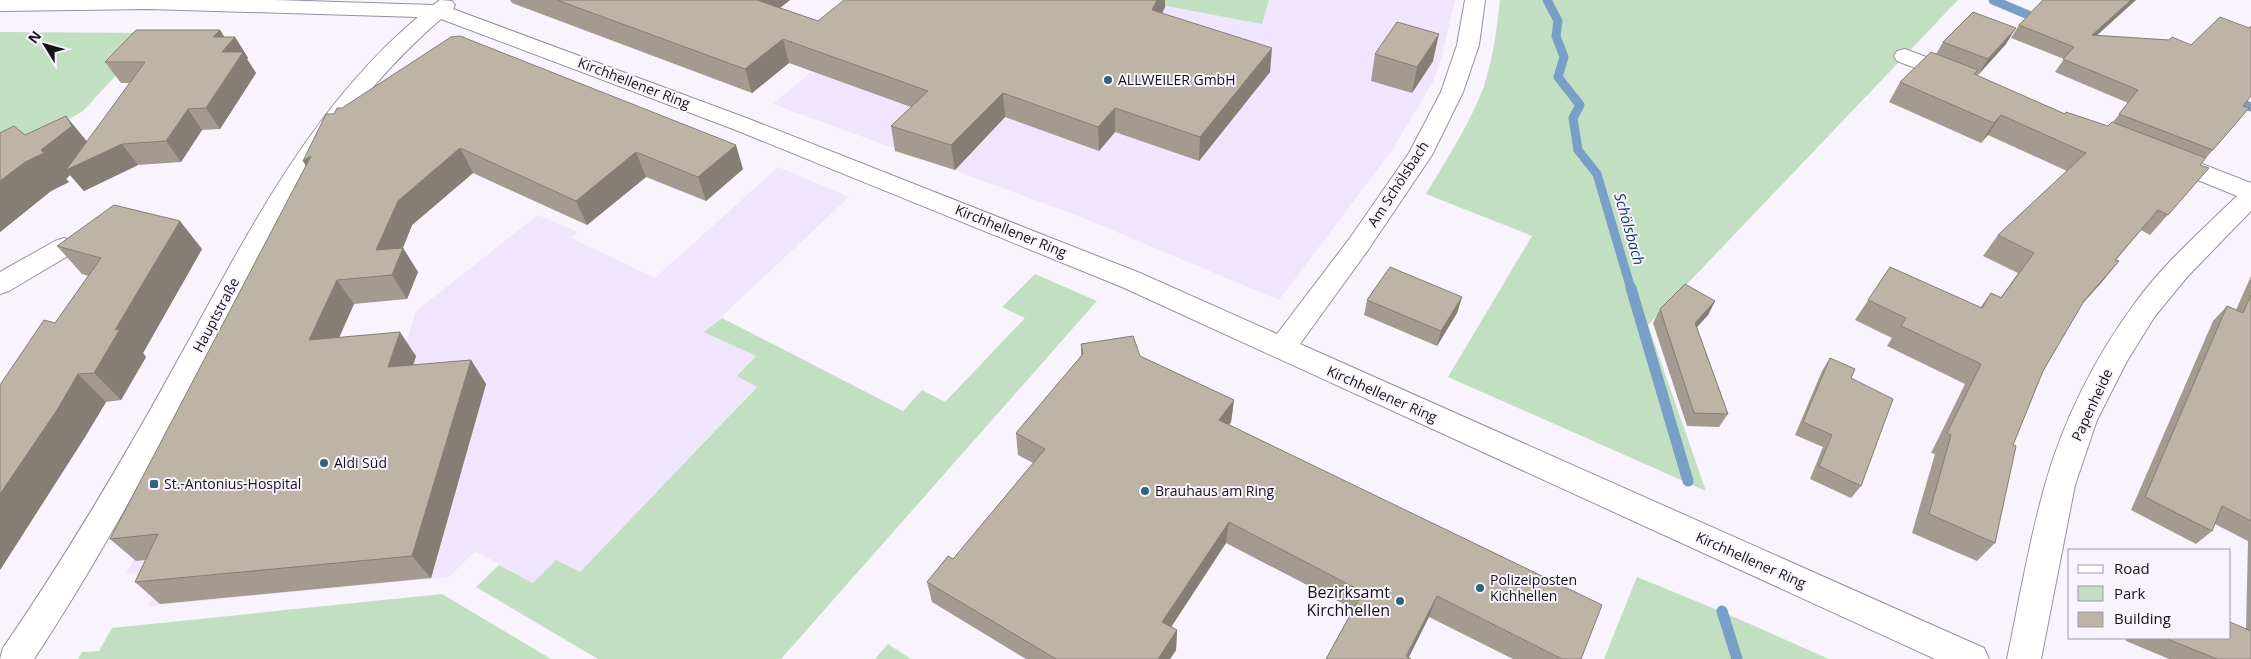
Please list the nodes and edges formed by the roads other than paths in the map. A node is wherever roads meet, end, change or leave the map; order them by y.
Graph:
1 (1475, 0) edge
2 (0, 5) edge
3 (445, 6) edge
4 (1905, 56) dead end
5 (1978, 85) edge
6 (2152, 153) edge
7 (2251, 194) edge
8 (64, 247) edge
9 (0, 284) edge
10 (1281, 349) junction
11 (15, 659) edge
12 (1972, 659) edge
13 (2024, 659) edge

1 - 10 street, Am Schölsbach
2 - 3 street, Kirchhellener Ring
3 - 10 street, Kirchhellener Ring
3 - 11 street, Hauptstraße
4 - 5 street
6 - 7 street, Papenheide
7 - 13 street, Papenheide
8 - 9 street
10 - 12 street, Kirchhellener Ring

